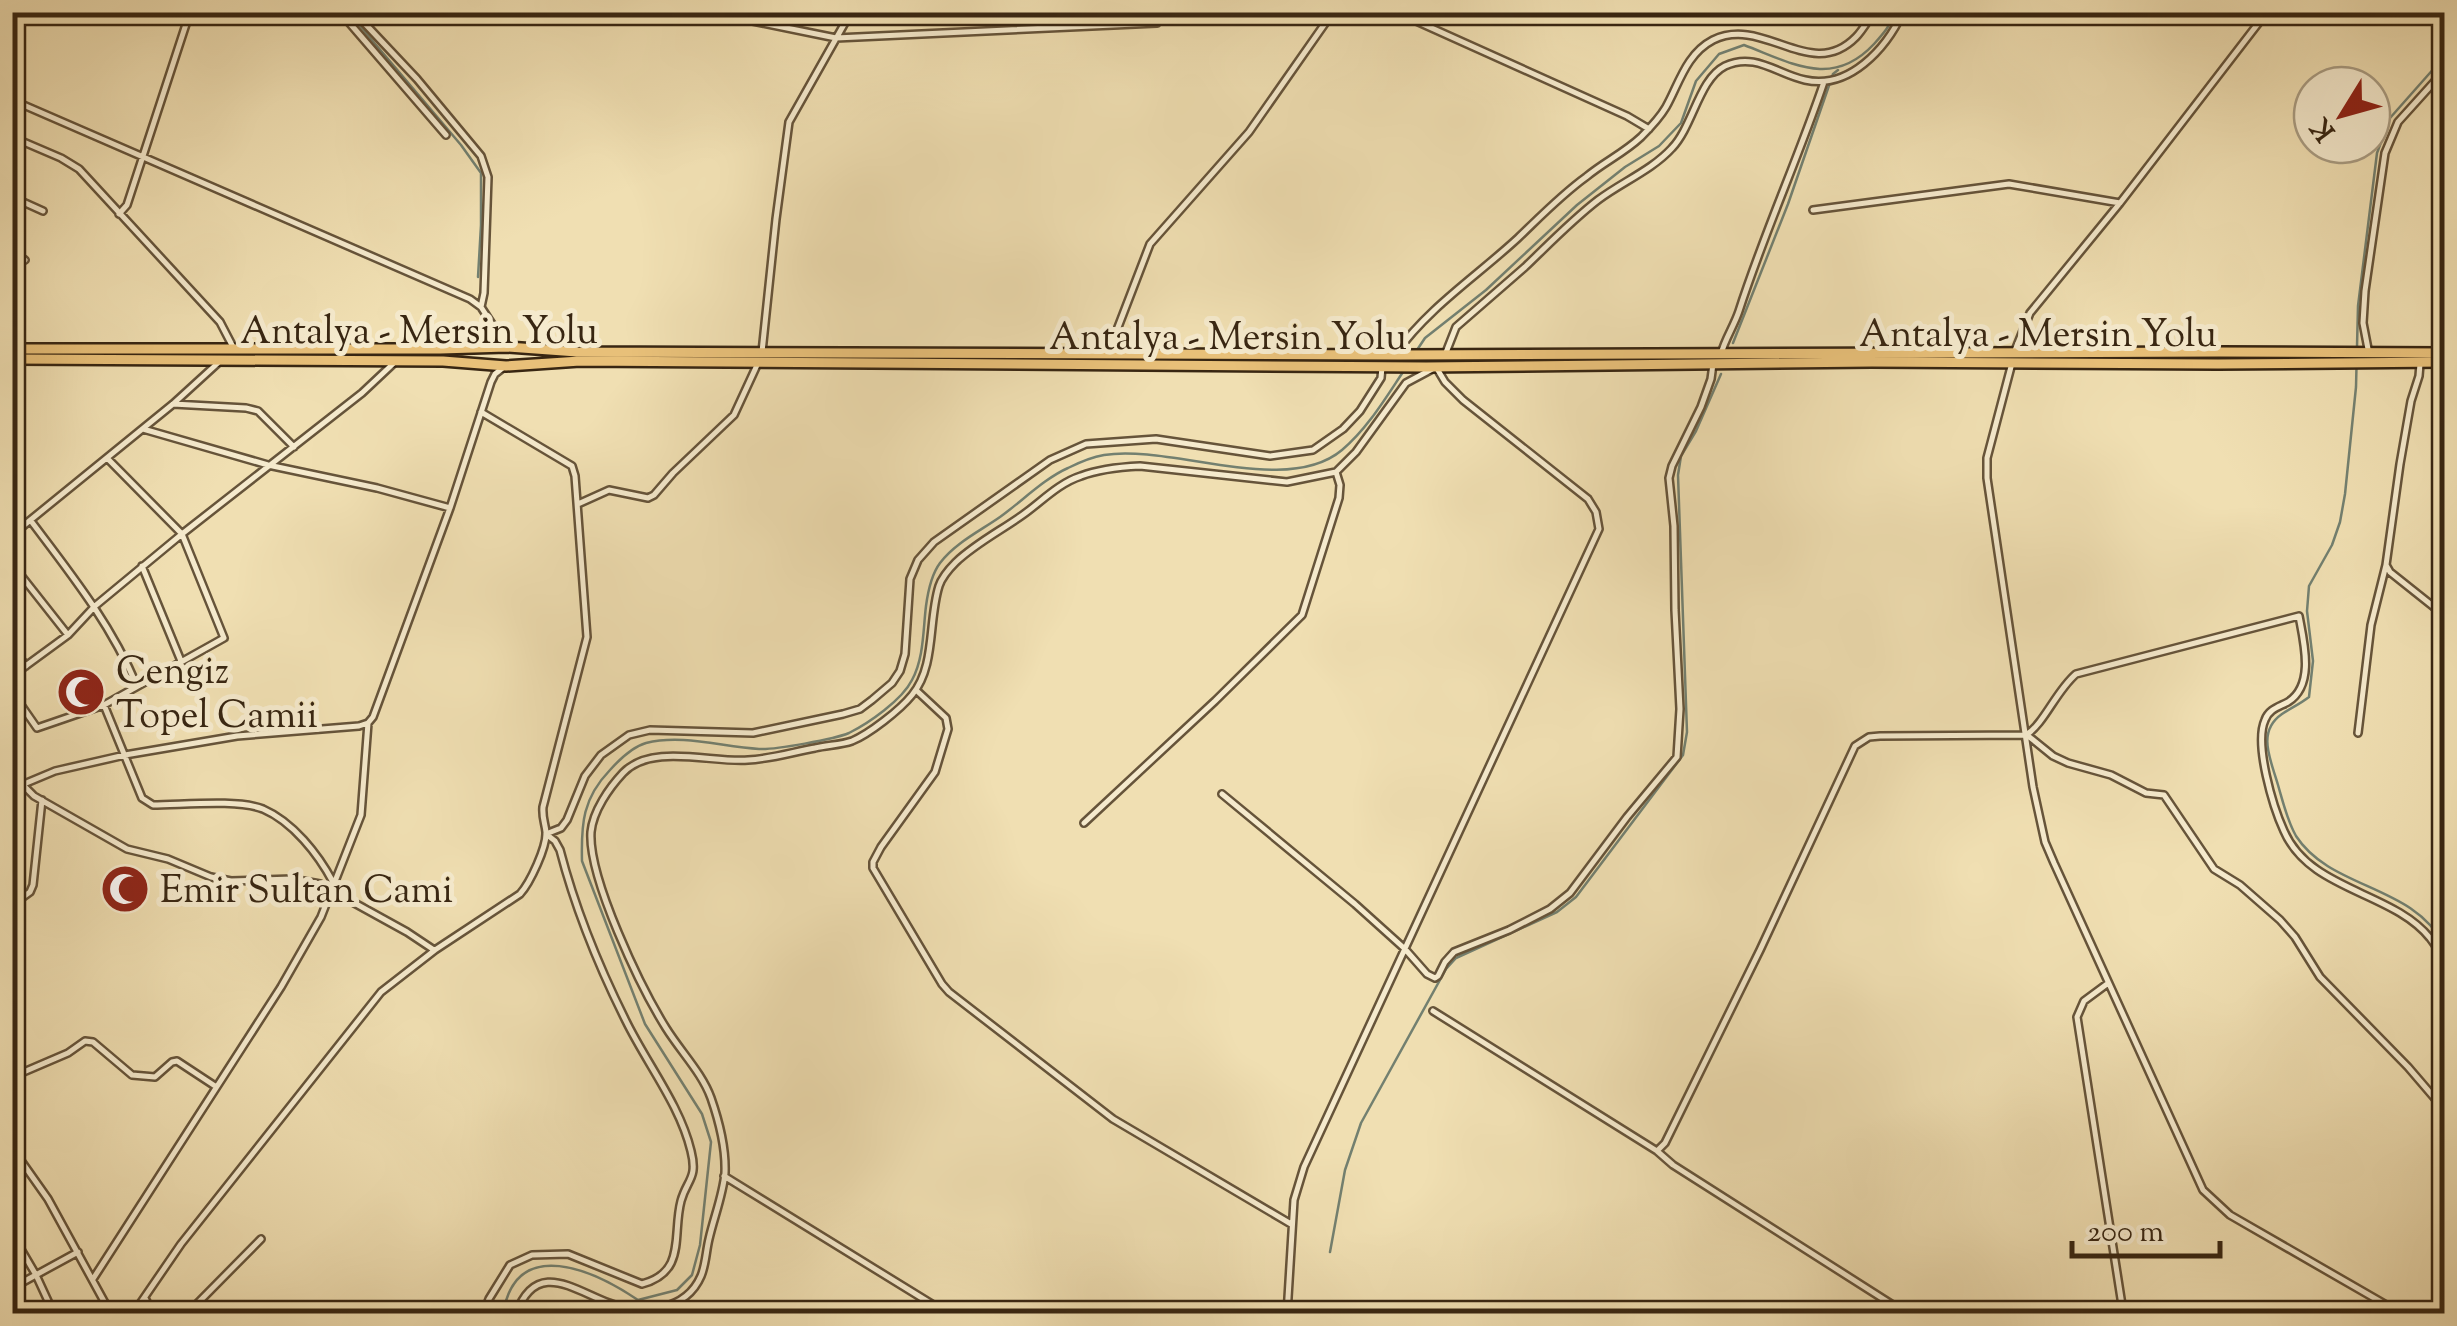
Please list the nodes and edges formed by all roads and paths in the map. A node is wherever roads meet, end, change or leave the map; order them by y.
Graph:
1 (190, 12) edge
2 (340, 12) edge
3 (354, 12) edge
4 (708, 12) edge
5 (851, 12) edge
6 (1166, 12) edge
7 (1332, 12) edge
8 (1396, 12) edge
9 (1874, 12) edge
10 (1903, 12) edge
11 (2267, 12) edge
12 (836, 38) junction
13 (2444, 71) edge
14 (1824, 82) junction
15 (12, 100) edge
16 (1649, 129) junction
17 (446, 135) dead end
18 (12, 136) edge
19 (142, 157) junction
20 (12, 196) edge
21 (2120, 203) junction
22 (1813, 210) dead end
23 (42, 211) dead end
24 (119, 214) junction
25 (12, 251) edge
26 (25, 260) dead end
27 (481, 307) junction
28 (494, 326) junction
29 (507, 346) junction
30 (491, 347) junction
31 (12, 349) edge
32 (234, 350) junction
33 (1111, 354) junction
34 (1721, 354) junction
35 (2444, 354) edge
36 (1396, 355) junction
37 (1445, 355) junction
38 (760, 356) junction
39 (2366, 356) junction
40 (2013, 358) junction
41 (12, 359) edge
42 (221, 360) junction
43 (396, 361) junction
44 (2420, 362) junction
45 (2444, 362) edge
46 (1713, 364) junction
47 (489, 365) junction
48 (506, 366) junction
49 (1382, 367) junction
50 (1431, 367) junction
51 (491, 382) junction
52 (174, 404) junction
53 (481, 412) junction
54 (144, 429) junction
55 (294, 446) junction
56 (108, 459) junction
57 (268, 466) junction
58 (1336, 472) junction
59 (578, 504) junction
60 (450, 508) junction
61 (31, 521) junction
62 (182, 534) junction
63 (12, 535) edge
64 (12, 564) edge
65 (2386, 565) junction
66 (142, 566) junction
67 (95, 606) junction
68 (2444, 615) edge
69 (68, 636) junction
70 (12, 647) edge
71 (180, 661) junction
72 (26, 666) junction
73 (12, 676) edge
74 (137, 686) junction
75 (916, 690) junction
76 (12, 692) edge
77 (104, 705) junction
78 (368, 724) junction
79 (2358, 732) dead end
80 (2026, 735) junction
81 (125, 756) junction
82 (12, 769) edge
83 (22, 784) junction
84 (12, 789) edge
85 (1222, 794) dead end
86 (42, 800) junction
87 (1084, 823) dead end
88 (546, 834) junction
89 (332, 887) junction
90 (12, 905) edge
91 (1405, 948) junction
92 (435, 950) junction
93 (2444, 974) edge
94 (2107, 984) junction
95 (1432, 1011) dead end
96 (12, 1078) edge
97 (215, 1087) junction
98 (2444, 1109) edge
99 (12, 1148) edge
100 (1657, 1151) junction
101 (724, 1176) junction
102 (1292, 1224) junction
103 (12, 1234) edge
104 (262, 1239) dead end
105 (78, 1252) junction
106 (36, 1275) junction
107 (93, 1279) junction
108 (12, 1288) edge
109 (145, 1298) junction
110 (651, 1311) edge
111 (54, 1314) edge
112 (111, 1314) edge
113 (133, 1314) edge
114 (153, 1314) edge
115 (186, 1314) edge
116 (483, 1314) edge
117 (516, 1314) edge
118 (948, 1314) edge
119 (1286, 1314) edge
120 (1907, 1314) edge
121 (2120, 1314) edge
122 (2402, 1314) edge

1 - 19 street
2 - 17 street
3 - 27 street
4 - 12 street
5 - 12 street
6 - 12 street
7 - 33 street
8 - 16 street
9 - 16 street
10 - 14 street
11 - 21 street
12 - 38 street
13 - 39 street
14 - 34 street
14 - 37 street
15 - 19 street
16 - 36 street
18 - 24 street
19 - 24 street
19 - 27 street
20 - 23 street
21 - 22 street
21 - 40 street
24 - 32 street
25 - 26 street
27 - 28 street
28 - 29 street
28 - 30 street
29 - 30 highway, Antalya - Mersin Yolu
29 - 38 highway, Antalya - Mersin Yolu
29 - 48 highway
30 - 32 highway, Antalya - Mersin Yolu
30 - 47 highway
31 - 32 highway, Antalya - Mersin Yolu
33 - 36 highway, Antalya - Mersin Yolu
33 - 38 highway, Antalya - Mersin Yolu
34 - 37 highway, Antalya - Mersin Yolu
34 - 40 highway, Antalya - Mersin Yolu
35 - 39 highway, Antalya - Mersin Yolu
36 - 37 highway, Antalya - Mersin Yolu
38 - 48 highway, Antalya - Mersin Yolu
38 - 49 highway, Antalya - Mersin Yolu
38 - 59 street
39 - 40 highway, Antalya - Mersin Yolu
39 - 44 highway, Antalya - Mersin Yolu
40 - 46 highway, Antalya - Mersin Yolu
40 - 80 street
41 - 42 highway, Antalya - Mersin Yolu
42 - 43 highway, Antalya - Mersin Yolu
42 - 52 street
43 - 47 highway, Antalya - Mersin Yolu
43 - 55 street
44 - 45 highway, Antalya - Mersin Yolu
44 - 65 street
46 - 50 highway, Antalya - Mersin Yolu
46 - 91 street
47 - 48 highway, Antalya - Mersin Yolu
47 - 51 street
48 - 51 street
49 - 50 highway, Antalya - Mersin Yolu
49 - 88 street
50 - 58 street
50 - 91 street
51 - 53 street
52 - 54 street
52 - 55 street
53 - 59 street
53 - 60 street
54 - 56 street
54 - 57 street
55 - 57 street
56 - 61 street
56 - 62 street
57 - 60 street
57 - 62 street
58 - 75 street
58 - 87 street
59 - 88 street
60 - 78 street
61 - 63 street
61 - 67 street
62 - 66 street
62 - 71 street
64 - 69 street
65 - 68 street
65 - 79 street
66 - 67 street
66 - 71 street
67 - 69 street
67 - 74 street
69 - 72 street
70 - 72 street
71 - 74 street
72 - 73 street
74 - 77 street
75 - 101 street
75 - 102 street
76 - 77 street
77 - 81 street
78 - 81 street
78 - 89 street
80 - 93 street
80 - 94 street
80 - 98 street
80 - 100 street
81 - 83 street
81 - 89 street
82 - 83 street
83 - 84 street
83 - 86 street
85 - 91 street
86 - 89 street
86 - 90 street
88 - 92 street
88 - 116 street
89 - 92 street
89 - 97 street
91 - 102 street
92 - 109 street
94 - 121 street
94 - 122 street
95 - 100 street
96 - 97 street
97 - 107 street
99 - 105 street
100 - 120 street
101 - 110 street
101 - 118 street
102 - 119 street
103 - 106 street
104 - 115 street
105 - 106 street
105 - 107 street
106 - 108 street
106 - 111 street
107 - 112 street
109 - 113 street
109 - 114 street
110 - 117 street

